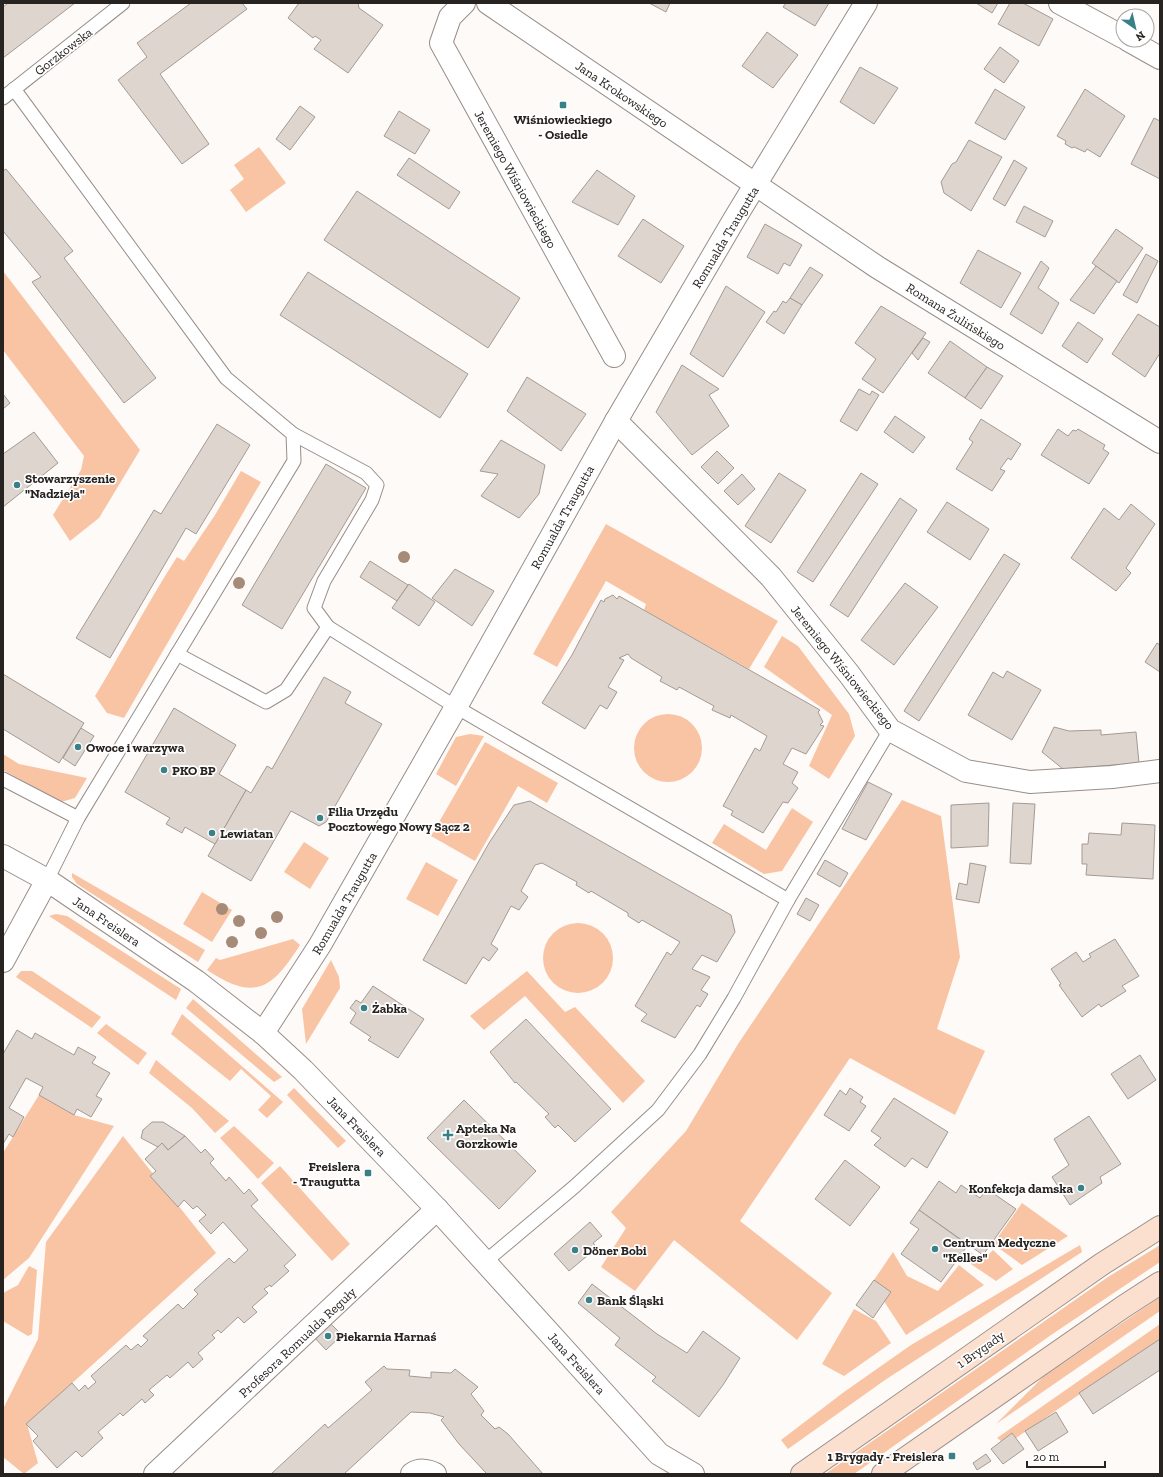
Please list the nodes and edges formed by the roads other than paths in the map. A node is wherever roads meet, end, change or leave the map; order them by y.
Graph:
1 (123, 3) edge
2 (464, 3) edge
3 (488, 3) edge
4 (866, 3) edge
5 (1060, 3) edge
6 (1115, 34) edge
7 (1142, 48) edge
8 (1160, 58) edge
9 (14, 89) junction
10 (3, 98) edge
11 (756, 185) junction
12 (614, 356) dead end
13 (616, 421) junction
14 (294, 434) junction
15 (1160, 442) edge
16 (328, 627) junction
17 (178, 654) junction
18 (456, 707) junction
19 (890, 730) junction
20 (1160, 771) edge
21 (3, 779) edge
22 (78, 818) junction
23 (3, 856) edge
24 (47, 880) junction
25 (788, 900) junction
26 (3, 961) edge
27 (263, 1033) junction
28 (437, 1209) junction
29 (1160, 1227) edge
30 (486, 1261) junction
31 (1160, 1283) edge
32 (661, 1464) edge
33 (155, 1474) edge
34 (412, 1474) edge
35 (435, 1474) edge
36 (693, 1474) edge
37 (802, 1474) edge
38 (883, 1474) edge

1 - 9 lane, Gorzkowska
2 - 12 street, Jeremiego Wiśniowieckiego
3 - 11 street, Jana Krokowskiego
4 - 11 street, Romualda Traugutta
5 - 6 street
7 - 8 street
9 - 10 lane, Gorzkowska
9 - 14 lane
11 - 13 street, Romualda Traugutta
11 - 15 street, Romana Żulińskiego
13 - 18 street, Romualda Traugutta
13 - 19 street, Jeremiego Wiśniowieckiego
14 - 16 lane
14 - 17 lane
16 - 17 lane
16 - 18 lane
17 - 22 lane
18 - 25 lane
18 - 27 street, Romualda Traugutta
19 - 20 street, Jeremiego Wiśniowieckiego
19 - 25 lane
21 - 22 lane
22 - 24 lane
23 - 24 street, Jana Freislera
24 - 26 street
24 - 27 street, Jana Freislera
25 - 30 lane
27 - 28 street, Jana Freislera
28 - 30 street, Jana Freislera
28 - 33 street, Profesora Romualda Reguły
29 - 37 street, 1 Brygady
30 - 32 street, Jana Freislera
31 - 38 street
32 - 36 street, Jana Freislera
34 - 35 street

